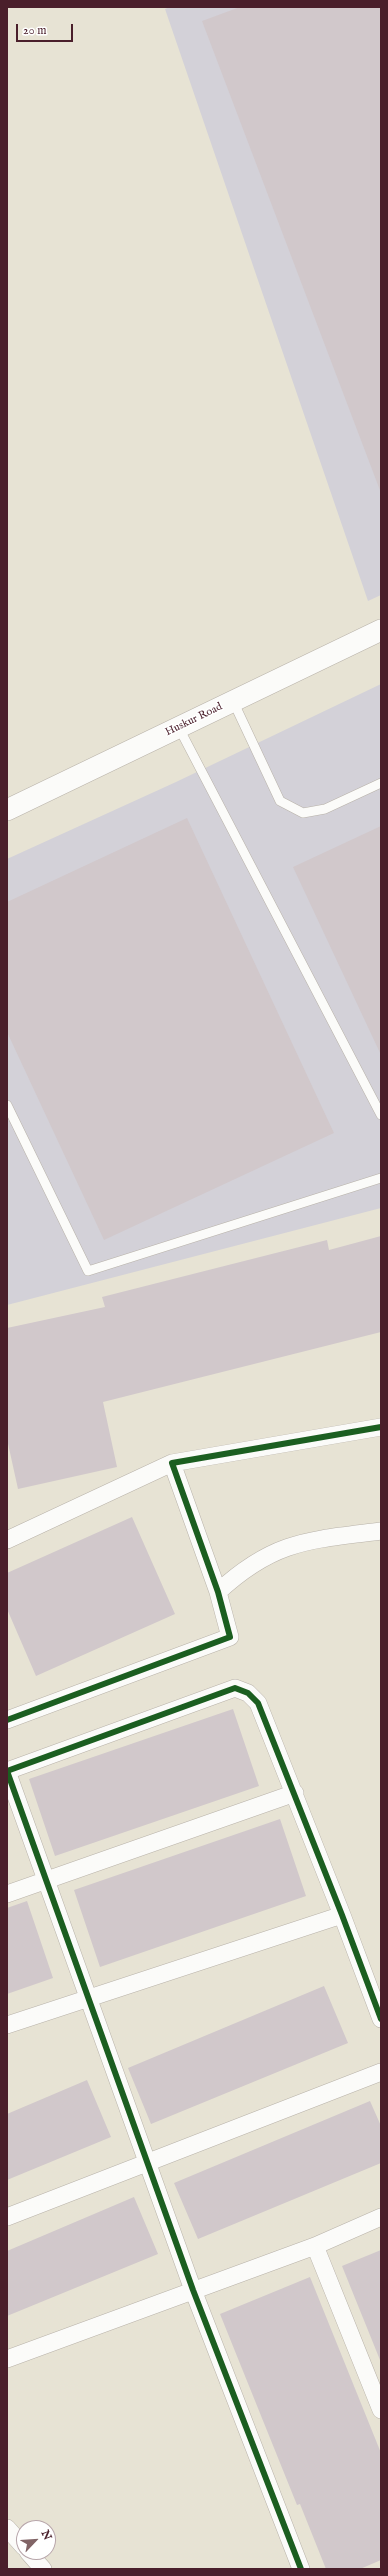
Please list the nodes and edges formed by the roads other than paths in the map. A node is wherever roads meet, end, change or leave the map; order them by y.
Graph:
1 (381, 630) edge
2 (233, 701) junction
3 (179, 728) junction
4 (381, 782) edge
5 (7, 810) edge
6 (7, 1105) edge
7 (381, 1116) edge
8 (381, 1178) edge
9 (381, 1428) edge
10 (172, 1463) junction
11 (381, 1531) edge
12 (7, 1540) edge
13 (218, 1592) junction
14 (7, 1720) edge
15 (7, 1771) edge
16 (295, 1793) junction
17 (48, 1880) junction
18 (7, 1894) edge
19 (342, 1915) junction
20 (87, 1998) junction
21 (381, 2019) edge
22 (7, 2025) edge
23 (381, 2072) edge
24 (147, 2164) junction
25 (7, 2216) edge
26 (381, 2217) edge
27 (315, 2246) junction
28 (193, 2290) junction
29 (7, 2359) edge
30 (381, 2410) edge
31 (7, 2528) edge
32 (16, 2538) edge
33 (35, 2560) edge
34 (43, 2569) edge
35 (301, 2569) edge

1 - 2 street, Huskur Road
2 - 3 street, Huskur Road
2 - 4 lane
3 - 5 street, Huskur Road
3 - 7 lane
6 - 8 lane
9 - 10 street
10 - 12 street
10 - 13 street
11 - 13 street
13 - 14 street
15 - 16 street
15 - 17 street
16 - 17 street
16 - 19 street
17 - 18 street
17 - 20 street
19 - 20 street
19 - 21 street
20 - 22 street
20 - 24 street
23 - 24 street
24 - 25 street
24 - 28 street
26 - 27 street
27 - 28 street
27 - 30 street
28 - 29 street
28 - 35 street
31 - 32 street
33 - 34 street

